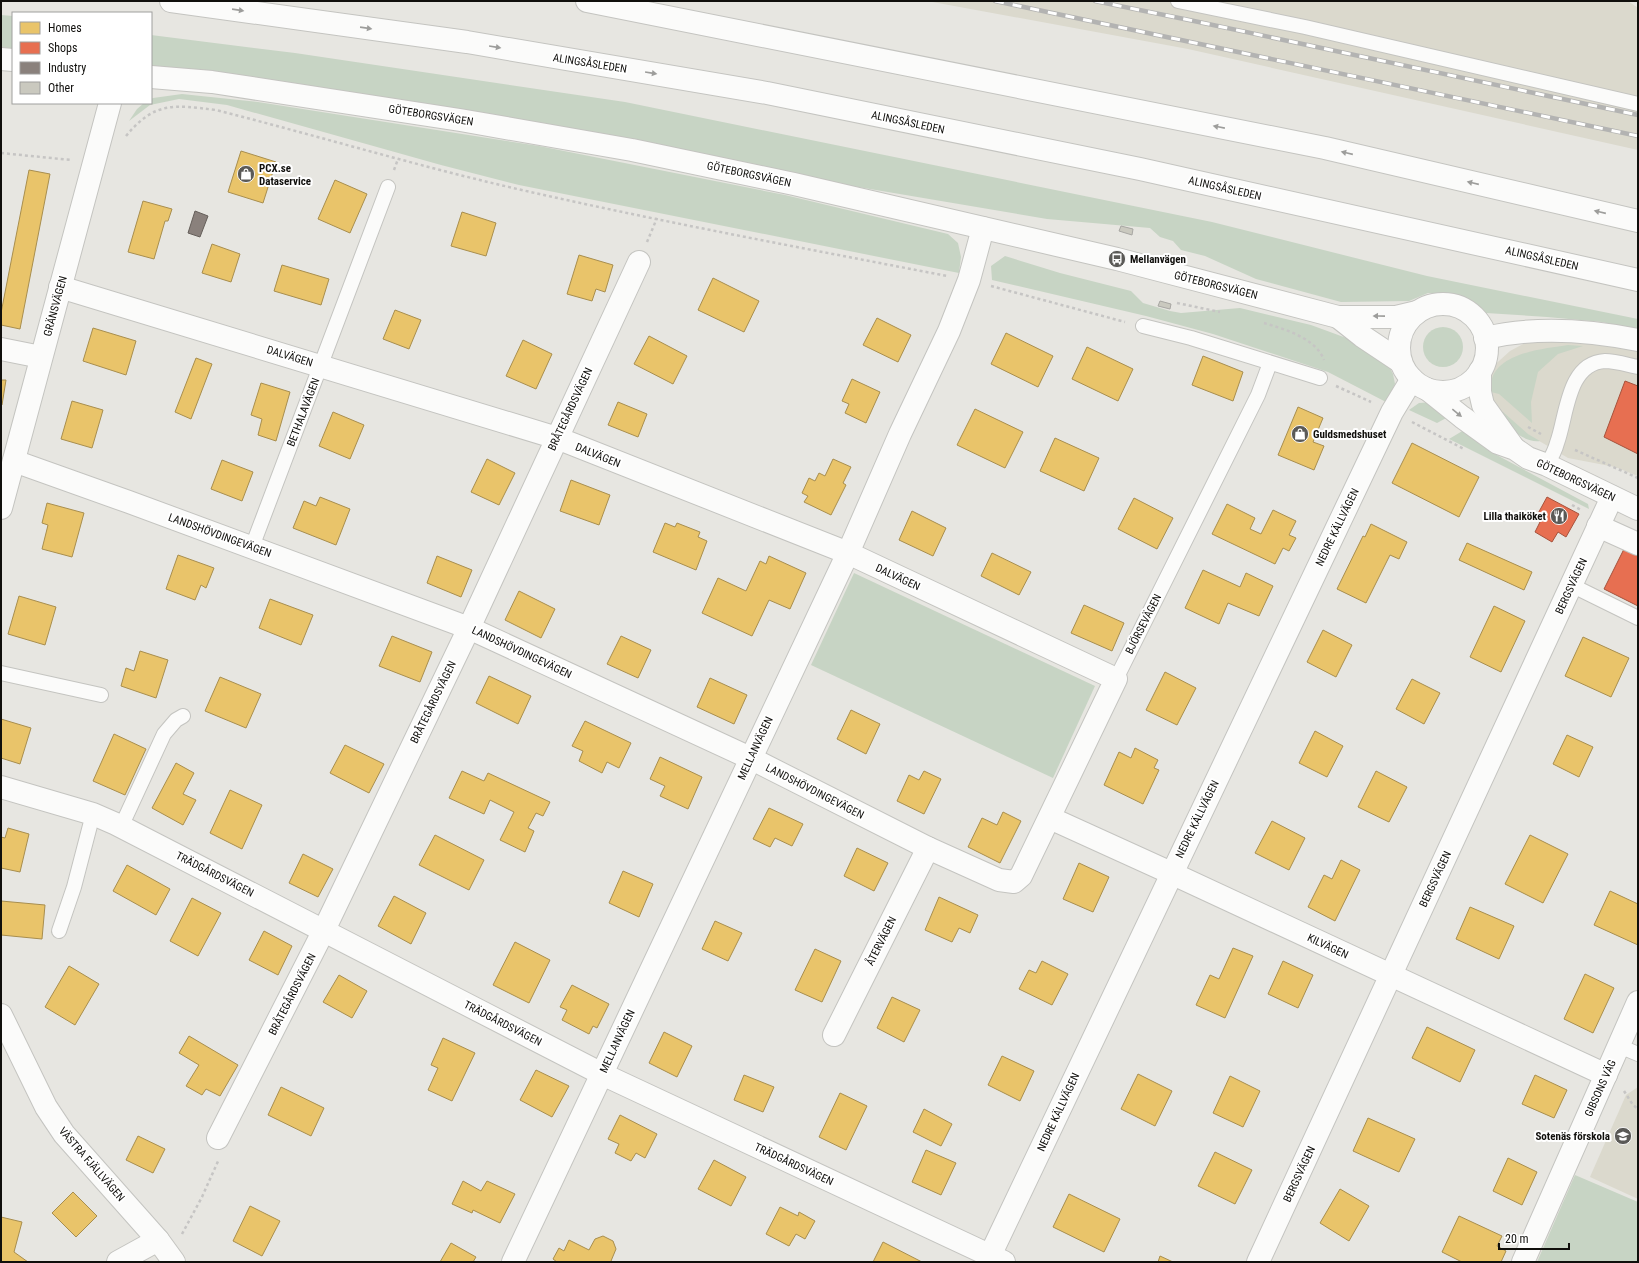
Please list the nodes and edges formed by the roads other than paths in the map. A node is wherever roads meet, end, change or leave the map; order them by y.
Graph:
1 (171, 1) edge
2 (587, 1) edge
3 (1178, 1) edge
4 (1, 59) edge
5 (12, 60) edge
6 (152, 77) edge
7 (110, 104) edge
8 (1638, 104) edge
9 (388, 187) dead end
10 (1638, 221) edge
11 (983, 228) junction
12 (639, 262) dead end
13 (1638, 280) edge
14 (60, 287) junction
15 (1417, 312) junction
16 (1338, 317) junction
17 (1143, 326) road end
18 (1485, 338) junction
19 (1638, 340) edge
20 (1, 349) edge
21 (41, 357) junction
22 (1270, 363) junction
23 (320, 366) junction
24 (1638, 367) edge
25 (1480, 371) junction
26 (1414, 377) junction
27 (1320, 378) road end
28 (557, 438) junction
29 (1515, 450) junction
30 (14, 461) junction
31 (1547, 465) junction
32 (1612, 497) junction
33 (1, 508) edge
34 (1638, 509) edge
35 (1598, 526) junction
36 (1638, 544) edge
37 (252, 547) junction
38 (848, 554) junction
39 (1571, 585) junction
40 (1638, 618) edge
41 (469, 628) junction
42 (1, 673) edge
43 (1116, 679) junction
44 (101, 695) dead end
45 (183, 716) dead end
46 (750, 758) junction
47 (1, 787) edge
48 (93, 814) junction
49 (1050, 818) junction
50 (121, 826) junction
51 (928, 848) junction
52 (1171, 873) junction
53 (1014, 882) joint
54 (324, 930) junction
55 (58, 931) dead end
56 (1390, 976) junction
57 (1638, 1002) edge
58 (1, 1015) edge
59 (834, 1035) dead end
60 (1628, 1050) edge
61 (602, 1074) junction
62 (1606, 1075) junction
63 (218, 1138) road end
64 (167, 1253) edge
65 (994, 1260) edge
66 (118, 1262) edge
67 (513, 1262) edge
68 (1258, 1262) edge
69 (1523, 1262) edge

1 -> 13 main road, ALINGSÅSLEDEN
10 -> 2 main road
3 - 8 lane
4 - 5 main road
6 - 11 main road, GÖTEBORGSVÄGEN
7 - 14 main road, GRÄNSVÄGEN
9 - 23 lane, BETHALAVÄGEN
11 - 16 main road, GÖTEBORGSVÄGEN
11 - 38 main road, MELLANVÄGEN
12 - 28 main road, BRÅTEGÅRDSVÄGEN
14 - 21 main road, GRÄNSVÄGEN
14 - 23 main road, DALVÄGEN
15 -> 16 main road, GÖTEBORGSVÄGEN
15 - 18 main road
15 - 26 main road
16 - 26 main road, GÖTEBORGSVÄGEN
17 - 22 lane
18 - 19 main road
18 - 25 main road
20 - 21 main road
21 - 30 main road, GRÄNSVÄGEN
22 - 27 lane
22 - 43 lane, BJÖRSEVÄGEN
23 - 28 main road, DALVÄGEN
23 - 37 lane, BETHALAVÄGEN
24 - 31 lane
25 - 26 main road
25 - 29 main road, GÖTEBORGSVÄGEN
26 -> 29 main road, GÖTEBORGSVÄGEN
26 - 52 main road, NEDRE KÄLLVÄGEN
28 - 38 main road, DALVÄGEN
28 - 41 main road, BRÅTEGÅRDSVÄGEN
29 - 31 main road, GÖTEBORGSVÄGEN
30 - 33 main road, GRÄNSVÄGEN
30 - 37 main road, LANDSHÖVDINGEVÄGEN
31 - 32 main road, GÖTEBORGSVÄGEN
32 - 34 main road, GÖTEBORGSVÄGEN
32 - 35 main road, BERGSVÄGEN
35 - 36 main road
35 - 39 main road, BERGSVÄGEN
37 - 41 main road, LANDSHÖVDINGEVÄGEN
38 - 43 main road, DALVÄGEN
38 - 46 main road, MELLANVÄGEN
39 - 40 lane
39 - 56 main road, BERGSVÄGEN
41 - 46 main road, LANDSHÖVDINGEVÄGEN
41 - 54 main road, BRÅTEGÅRDSVÄGEN
42 - 44 lane
43 - 49 main road, BJÖRSEVÄGEN
45 - 50 lane
46 - 51 main road, LANDSHÖVDINGEVÄGEN
46 - 61 main road, MELLANVÄGEN
47 - 48 main road, TRÄDGÅRDSVÄGEN
48 - 50 main road, TRÄDGÅRDSVÄGEN
48 - 55 lane
49 - 52 main road, KILVÄGEN
49 - 53 main road, BJÖRSEVÄGEN
50 - 54 main road, TRÄDGÅRDSVÄGEN
51 - 53 main road, LANDSHÖVDINGEVÄGEN
51 - 59 main road, ÅTERVÄGEN
52 - 56 main road, KILVÄGEN
52 - 65 main road, NEDRE KÄLLVÄGEN
54 - 61 main road, TRÄDGÅRDSVÄGEN
54 - 63 main road, BRÅTEGÅRDSVÄGEN
56 - 62 main road, KILVÄGEN
56 - 68 main road, BERGSVÄGEN
57 - 60 main road, GIBSONS VÄG
58 - 64 main road, VÄSTRA FJÄLLVÄGEN
60 - 62 main road, GIBSONS VÄG
61 - 65 main road, TRÄDGÅRDSVÄGEN
61 - 67 main road, MELLANVÄGEN
62 - 69 main road, GIBSONS VÄG
64 - 66 main road

